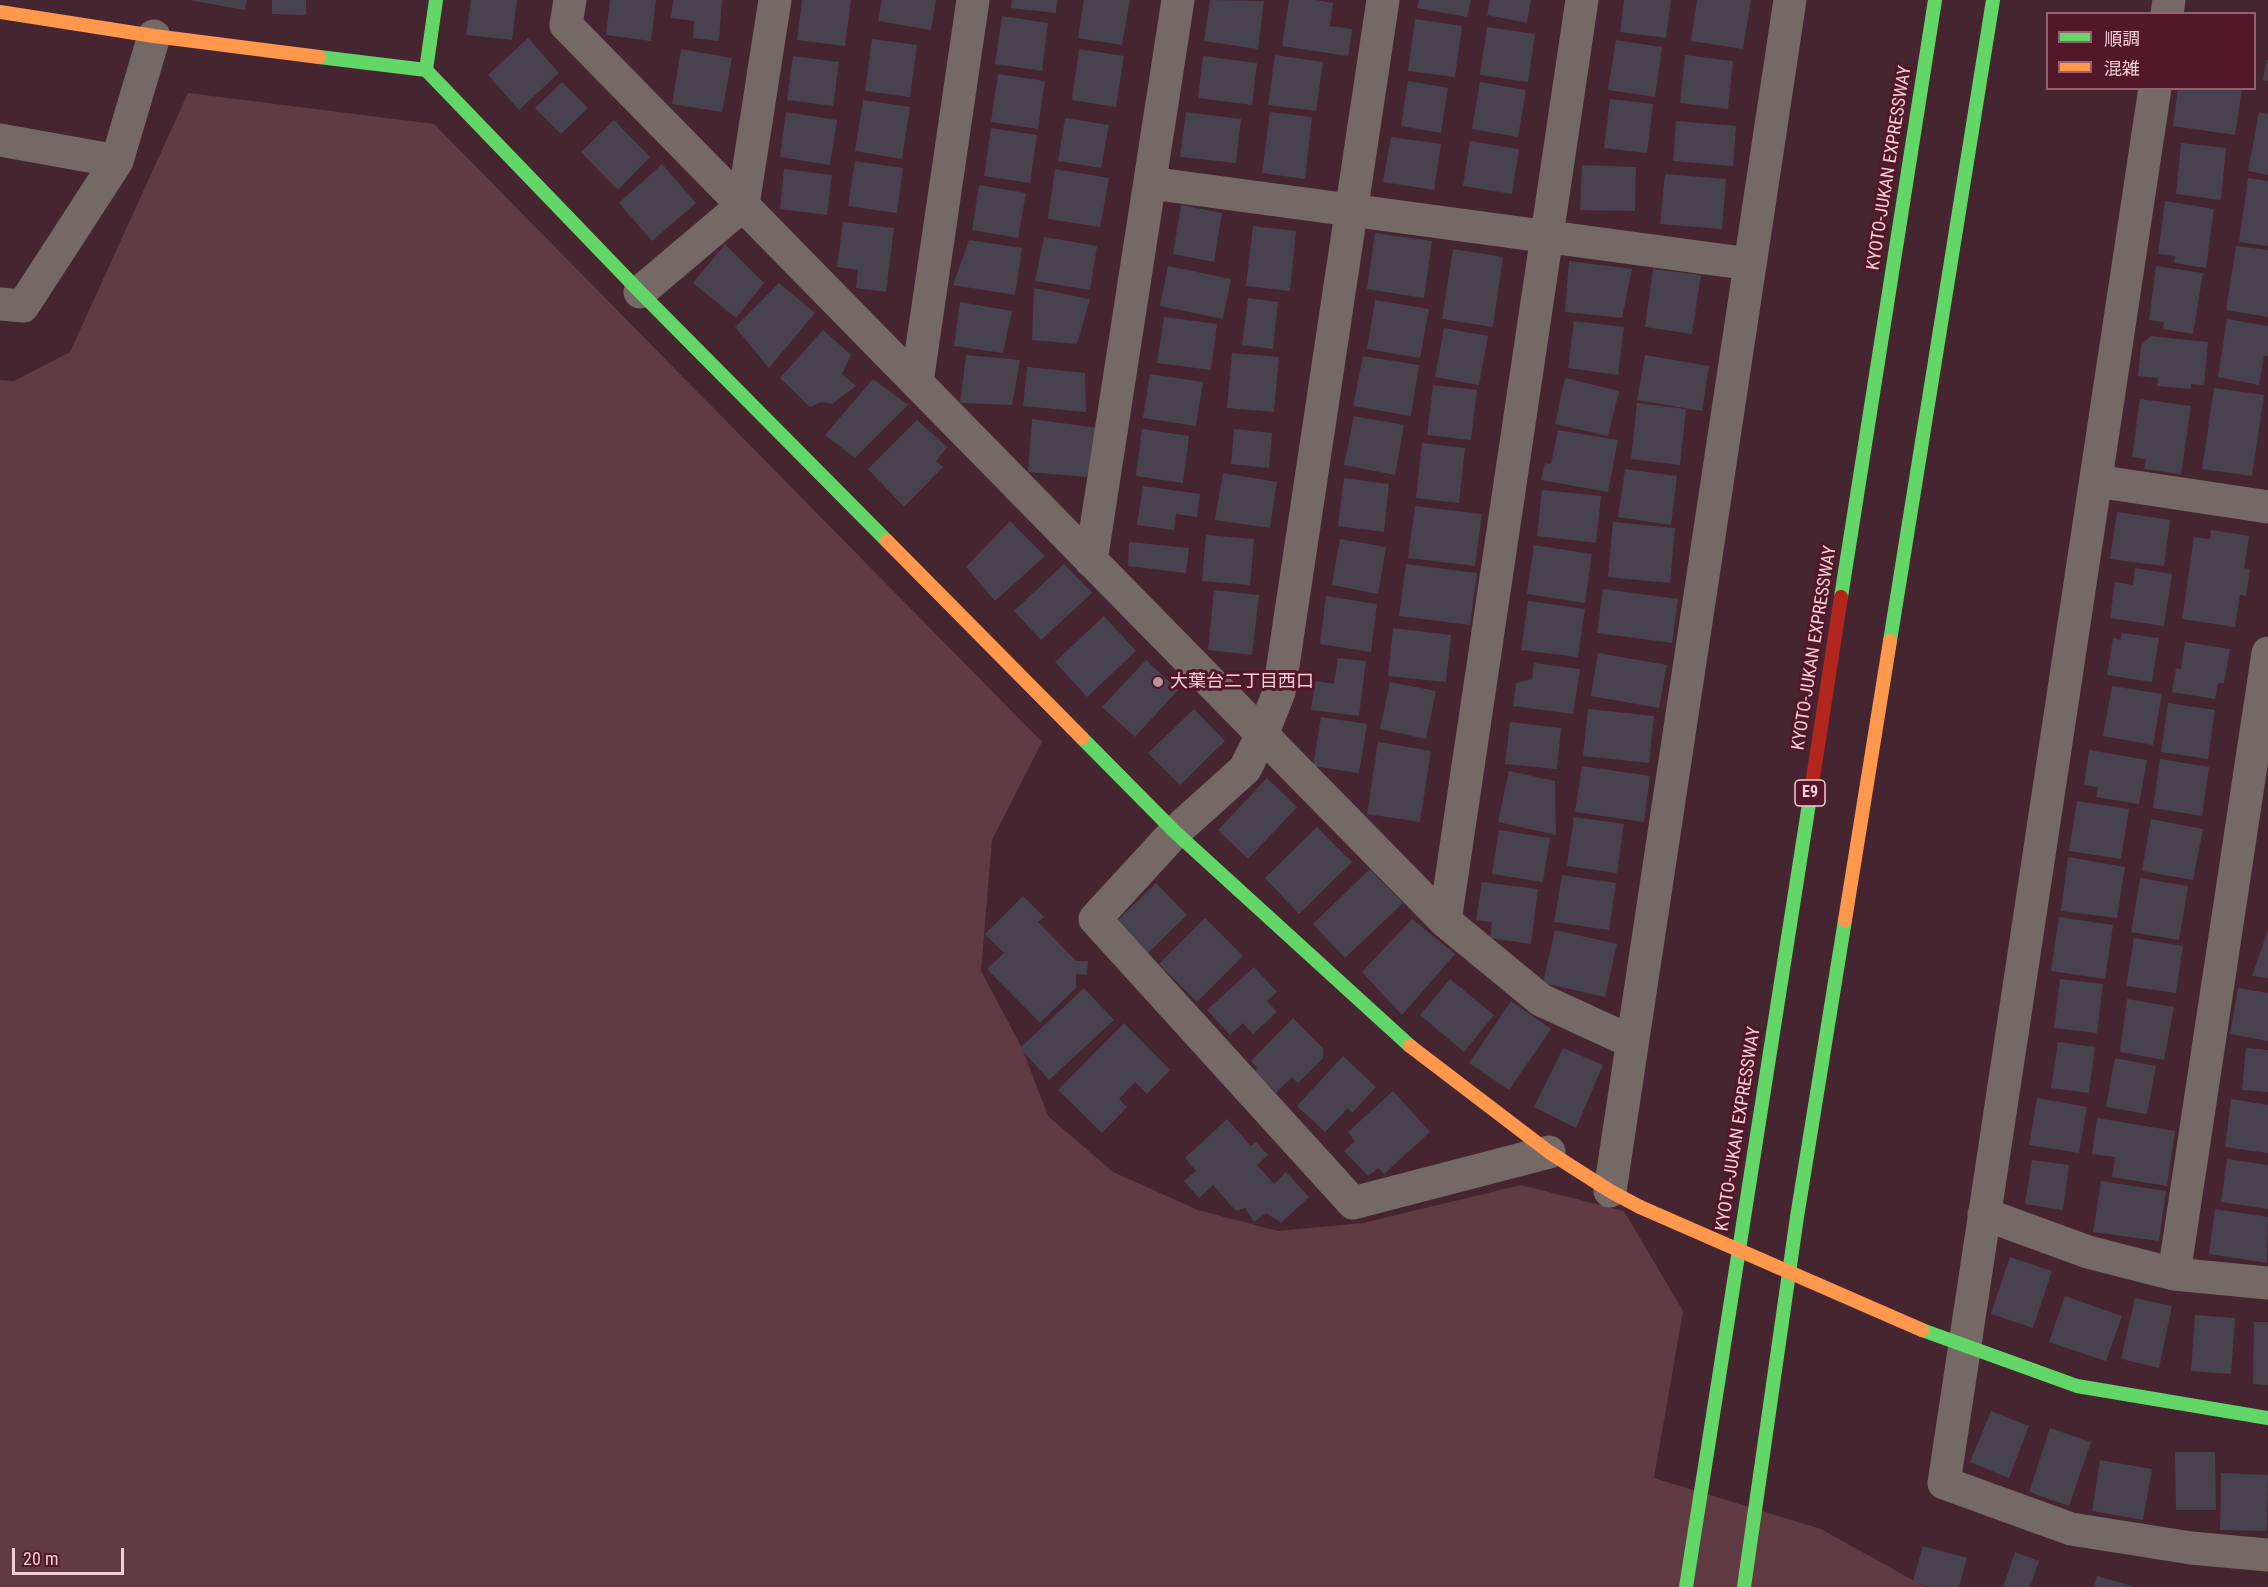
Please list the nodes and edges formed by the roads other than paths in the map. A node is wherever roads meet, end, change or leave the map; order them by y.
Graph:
1 (436, 0) edge
2 (570, 0) edge
3 (775, 0) edge
4 (973, 0) edge
5 (1178, 0) edge
6 (1383, 0) edge
7 (1582, 0) edge
8 (1791, 0) edge
9 (1935, 0) edge
10 (1993, 0) edge
11 (0, 12) edge
12 (154, 36) junction
13 (426, 70) junction
14 (2155, 90) edge
15 (0, 140) edge
16 (117, 161) junction
17 (1150, 183) junction
18 (742, 205) junction
19 (1351, 210) junction
20 (1547, 237) junction
21 (1750, 264) junction
22 (640, 292) junction
23 (0, 304) edge
24 (917, 382) junction
25 (2096, 482) junction
26 (2268, 507) edge
27 (1091, 561) junction
28 (2268, 653) edge
29 (1262, 735) junction
30 (1175, 832) junction
31 (1445, 921) junction
32 (1632, 1042) junction
33 (1549, 1152) junction
34 (1610, 1191) junction
35 (1984, 1214) junction
36 (2174, 1274) junction
37 (2268, 1283) edge
38 (1964, 1346) junction
39 (2268, 1418) edge
40 (2268, 1556) edge
41 (1686, 1587) edge
42 (1744, 1587) edge

1 - 13 main road
2 - 18 street
3 - 18 street
4 - 24 street
5 - 17 street
6 - 19 street
7 - 20 street
8 - 21 street
9 - 41 main road, KYOTO-JUKAN EXPRESSWAY / E9
10 - 42 main road
11 - 12 main road
12 - 13 main road
12 - 16 street
13 - 22 main road
14 - 25 street
15 - 16 street
16 - 23 street
17 - 19 street
17 - 27 street
18 - 22 street
18 - 24 street
19 - 20 street
19 - 29 street
20 - 21 street
20 - 31 street
21 - 32 street
22 - 30 main road
24 - 27 street
25 - 26 street
25 - 35 street
27 - 29 street
28 - 36 street
29 - 30 street
29 - 31 street
30 - 33 main road
30 - 33 street
31 - 32 street
32 - 34 street
33 - 34 main road
34 - 38 main road, bridge
35 - 36 street
35 - 38 street
36 - 37 street
38 - 39 main road
38 - 40 street

